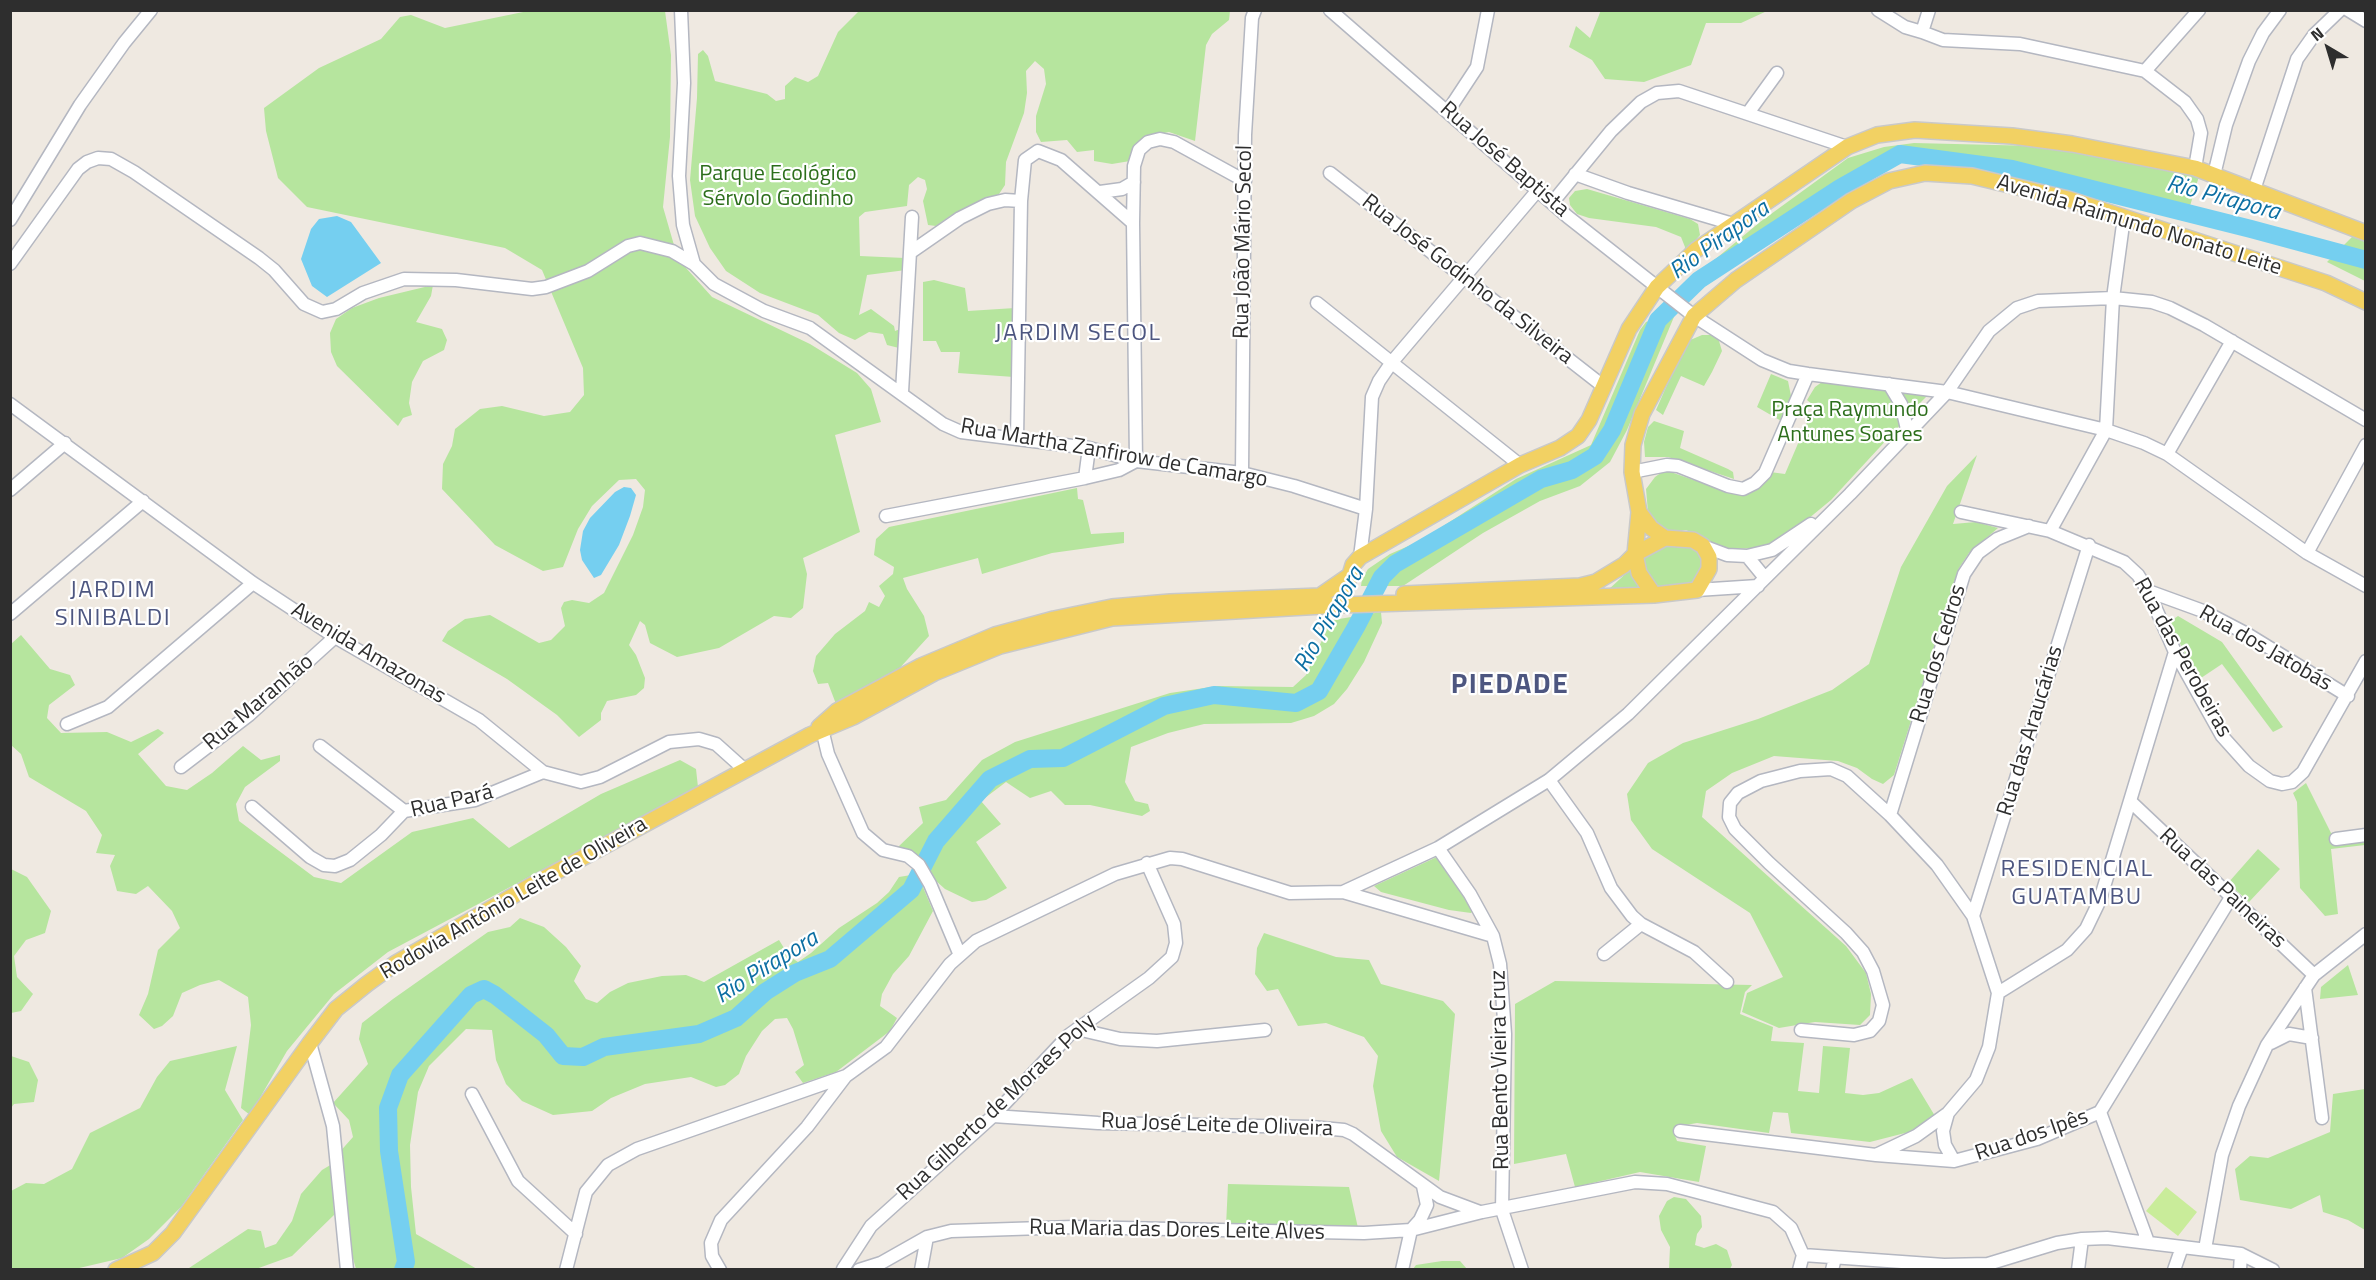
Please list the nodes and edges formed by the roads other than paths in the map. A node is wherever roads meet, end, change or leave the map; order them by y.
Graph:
1 (151, 10) edge
2 (681, 10) edge
3 (1255, 10) edge
4 (1330, 10) edge
5 (1488, 10) edge
6 (1878, 10) edge
7 (1929, 10) edge
8 (2199, 10) edge
9 (2280, 10) edge
10 (2340, 10) edge
11 (2348, 10) edge
12 (2366, 21) edge
13 (1922, 32) junction
14 (2145, 71) junction
15 (1777, 73) dead end
16 (1448, 111) junction
17 (1748, 113) junction
18 (1847, 147) junction
19 (2195, 168) junction
20 (1330, 173) dead end
21 (1575, 174) junction
22 (2214, 175) junction
23 (1245, 181) junction
24 (1134, 182) junction
25 (1538, 190) junction
26 (2254, 190) junction
27 (1100, 192) junction
28 (1021, 201) junction
29 (1552, 203) junction
30 (912, 217) dead end
31 (2124, 217) junction
32 (10, 220) edge
33 (1133, 223) junction
34 (1733, 224) junction
35 (2366, 233) edge
36 (911, 252) junction
37 (10, 264) edge
38 (694, 264) junction
39 (1465, 278) junction
40 (1661, 290) junction
41 (2114, 298) junction
42 (1317, 303) dead end
43 (2366, 303) edge
44 (1694, 316) junction
45 (2232, 341) junction
46 (1392, 362) junction
47 (1808, 374) junction
48 (1889, 384) junction
49 (1603, 386) junction
50 (902, 392) junction
51 (1947, 392) junction
52 (12, 407) edge
53 (2366, 420) edge
54 (2106, 430) junction
55 (1908, 433) junction
56 (1017, 439) junction
57 (65, 443) junction
58 (2366, 445) edge
59 (1089, 448) junction
60 (2167, 454) junction
61 (1136, 461) junction
62 (1520, 465) junction
63 (1632, 472) junction
64 (1242, 474) junction
65 (1085, 478) junction
66 (10, 490) edge
67 (1850, 494) junction
68 (143, 501) junction
69 (1366, 509) junction
70 (1639, 512) junction
71 (1961, 512) dead end
72 (886, 516) dead end
73 (2030, 526) junction
74 (2050, 531) junction
75 (1665, 538) junction
76 (2089, 545) junction
77 (1703, 546) junction
78 (1772, 550) junction
79 (2307, 553) junction
80 (1635, 554) junction
81 (1747, 556) junction
82 (1788, 556) junction
83 (1360, 557) junction
84 (1624, 565) junction
85 (1349, 576) junction
86 (1761, 582) junction
87 (253, 583) junction
88 (2366, 586) edge
89 (1697, 590) junction
90 (2148, 591) junction
91 (1654, 595) junction
92 (1320, 596) junction
93 (1597, 597) junction
94 (1388, 599) junction
95 (1346, 600) junction
96 (10, 614) edge
97 (335, 637) junction
98 (2175, 652) junction
99 (2366, 661) edge
100 (2348, 696) junction
101 (67, 724) dead end
102 (818, 730) junction
103 (320, 746) dead end
104 (180, 767) dead end
105 (745, 770) junction
106 (543, 772) junction
107 (1549, 780) junction
108 (2130, 801) junction
109 (252, 807) dead end
110 (404, 811) junction
111 (1890, 814) junction
112 (2366, 835) edge
113 (2336, 839) dead end
114 (1438, 848) junction
115 (1147, 862) junction
116 (1343, 892) junction
117 (2230, 899) junction
118 (1973, 916) junction
119 (1641, 924) junction
120 (2366, 934) edge
121 (1493, 936) junction
122 (959, 953) junction
123 (1604, 954) dead end
124 (2314, 975) junction
125 (1727, 982) dead end
126 (2305, 988) junction
127 (1998, 993) junction
128 (1077, 1029) junction
129 (1265, 1030) dead end
130 (1801, 1030) dead end
131 (2312, 1038) junction
132 (310, 1043) junction
133 (2267, 1045) junction
134 (846, 1076) junction
135 (472, 1094) dead end
136 (2100, 1112) junction
137 (1948, 1113) junction
138 (993, 1116) junction
139 (2322, 1118) dead end
140 (1680, 1131) dead end
141 (1876, 1155) junction
142 (1954, 1161) junction
143 (1423, 1186) junction
144 (1503, 1210) junction
145 (1482, 1212) junction
146 (1412, 1230) junction
147 (576, 1234) junction
148 (927, 1237) junction
149 (2082, 1239) junction
150 (2148, 1242) junction
151 (2182, 1247) junction
152 (2205, 1249) junction
153 (2241, 1254) junction
154 (1803, 1255) junction
155 (2021, 1256) junction
156 (1833, 1264) edge
157 (1942, 1267) edge
158 (116, 1269) edge
159 (347, 1269) edge
160 (566, 1269) edge
161 (720, 1269) edge
162 (846, 1269) edge
163 (859, 1269) edge
164 (921, 1269) edge
165 (1402, 1269) edge
166 (1521, 1269) edge
167 (1799, 1269) edge
168 (2016, 1269) edge
169 (2078, 1269) edge
170 (2174, 1269) edge
171 (2240, 1269) edge
172 (2273, 1269) edge

1 - 32 street
2 - 38 street, Rua Martha Zanfirow de Camargo
3 - 23 street, Rua João Mário Secol
4 - 16 street, Rua José Baptista
5 - 16 street
6 - 13 street
7 - 13 street
8 - 14 street
9 - 22 street
10 - 26 street
11 - 12 street
13 - 14 street
14 - 19 street
15 - 17 street
16 - 25 street, Rua José Baptista
17 - 18 street
17 - 21 street
18 - 19 main road
18 - 34 main road
19 - 22 main road
20 - 39 street, Rua José Godinho da Silveira
21 - 29 street
21 - 34 street
22 - 26 main road
23 - 24 street
23 - 64 street, Rua João Mário Secol
24 - 27 street
24 - 33 street
25 - 29 street, Rua José Baptista
25 - 39 street
26 - 35 main road
27 - 28 street
27 - 33 street
28 - 36 street
28 - 56 street
29 - 40 street, Rua José Baptista
30 - 36 street
31 - 41 street
31 - 43 main road, Avenida Raimundo Nonato Leite
31 - 44 main road, Avenida Raimundo Nonato Leite
33 - 61 street
34 - 40 main road
36 - 50 street
37 - 38 street
38 - 50 street, Rua Martha Zanfirow de Camargo
39 - 46 street
39 - 49 street, Rua José Godinho da Silveira
40 - 44 street, Rua José Baptista
40 - 49 main road
41 - 45 street
41 - 51 street
41 - 54 street
42 - 46 street
44 - 47 street
44 - 63 main road, Avenida Raimundo Nonato Leite
45 - 53 street
45 - 60 street
46 - 62 street
46 - 69 street
47 - 48 street
47 - 63 street
48 - 51 street
48 - 55 street
49 - 62 main road
50 - 56 street, Rua Martha Zanfirow de Camargo
51 - 54 street
51 - 55 street
52 - 57 street, Avenida Amazonas
54 - 60 street
54 - 74 street
55 - 67 street
56 - 59 street, Rua Martha Zanfirow de Camargo
57 - 66 street
57 - 68 street, Avenida Amazonas
58 - 79 street
59 - 61 street, Rua Martha Zanfirow de Camargo
59 - 65 street
60 - 79 street
61 - 64 street, Rua Martha Zanfirow de Camargo
61 - 65 street
62 - 83 main road
63 - 70 main road, Avenida Raimundo Nonato Leite
64 - 69 street, Rua Martha Zanfirow de Camargo
65 - 72 street
67 - 78 street
67 - 82 street
68 - 87 street, Avenida Amazonas
68 - 96 street
69 - 83 street
70 - 75 main road
70 - 80 main road, Avenida Raimundo Nonato Leite
71 - 73 street, Rua das Perobeiras
73 - 74 street, Rua das Perobeiras
73 - 111 street, Rua dos Cedros
74 - 76 street, Rua das Perobeiras
75 - 77 main road
75 - 80 main road, Rodovia Antônio Leite de Oliveira
76 - 90 street, Rua das Perobeiras
76 - 118 street, Rua das Araucárias
77 - 81 street
77 - 89 main road
78 - 81 street
78 - 82 street
79 - 88 street
80 - 84 main road, Rodovia Antônio Leite de Oliveira
80 - 91 main road
81 - 86 street
82 - 86 street
83 - 85 main road
84 - 93 main road
84 - 94 main road, Rodovia Antônio Leite de Oliveira
85 - 92 main road
85 - 95 main road
86 - 89 street, Rodovia Antônio Leite de Oliveira
86 - 107 street
87 - 97 street, Avenida Amazonas
87 - 101 street
89 - 91 main road, Rodovia Antônio Leite de Oliveira
90 - 98 street, Rua das Perobeiras
90 - 100 street, Rua dos Jatobás
91 - 93 main road, Rodovia Antônio Leite de Oliveira
92 - 95 main road, Rodovia Antônio Leite de Oliveira
92 - 102 main road, Rodovia Antônio Leite de Oliveira
93 - 94 main road, Rodovia Antônio Leite de Oliveira
94 - 95 main road, Rodovia Antônio Leite de Oliveira
95 - 102 main road, Rodovia Antônio Leite de Oliveira
97 - 104 street, Rua Maranhão
97 - 106 street, Avenida Amazonas
98 - 100 street, Rua das Perobeiras
98 - 108 street
99 - 100 street
102 - 105 main road, Rodovia Antônio Leite de Oliveira
102 - 122 street
103 - 110 street
105 - 106 street, Avenida Amazonas
105 - 132 main road, Rodovia Antônio Leite de Oliveira
106 - 110 street, Rua Pará
107 - 114 street
107 - 119 street
108 - 117 street, Rua das Paineiras
108 - 127 street
109 - 110 street, Rua Pará
111 - 118 street
111 - 130 street
112 - 113 street
114 - 116 street
114 - 121 street, Rua Bento Vieira Cruz
115 - 116 street
115 - 122 street
115 - 128 street, Rua Gilberto de Moraes Poly
116 - 121 street
117 - 124 street, Rua das Paineiras
117 - 136 street, Rua dos Ipês
118 - 127 street
119 - 123 street
119 - 125 street
120 - 124 street
121 - 144 street, Rua Bento Vieira Cruz
122 - 134 street
124 - 126 street
126 - 131 street
126 - 133 street
127 - 137 street
128 - 129 street
128 - 138 street, Rua Gilberto de Moraes Poly
131 - 133 street
131 - 139 street
132 - 158 main road, Rodovia Antônio Leite de Oliveira
132 - 159 street
133 - 152 street
134 - 147 street
134 - 161 street
135 - 147 street
136 - 142 street, Rua dos Ipês
136 - 150 street
137 - 141 street
137 - 142 street
138 - 143 street, Rua José Leite de Oliveira
138 - 162 street, Rua Gilberto de Moraes Poly
140 - 141 street, Rua dos Ipês
141 - 142 street, Rua dos Ipês
143 - 145 street, Rua José Leite de Oliveira
143 - 146 street
144 - 145 street, Rua Maria das Dores Leite Alves
144 - 154 street, Rua Maria das Dores Leite Alves
144 - 166 street, Rua Bento Vieira Cruz
145 - 146 street, Rua Maria das Dores Leite Alves
146 - 148 street, Rua Maria das Dores Leite Alves
146 - 165 street
147 - 160 street
148 - 163 street, Rua Maria das Dores Leite Alves
148 - 164 street
149 - 150 street
149 - 155 street
149 - 169 street
150 - 151 street
151 - 152 street
151 - 170 street
152 - 153 street
153 - 171 street
153 - 172 street
154 - 156 street
154 - 167 street
155 - 157 street
155 - 168 street
156 - 157 street

